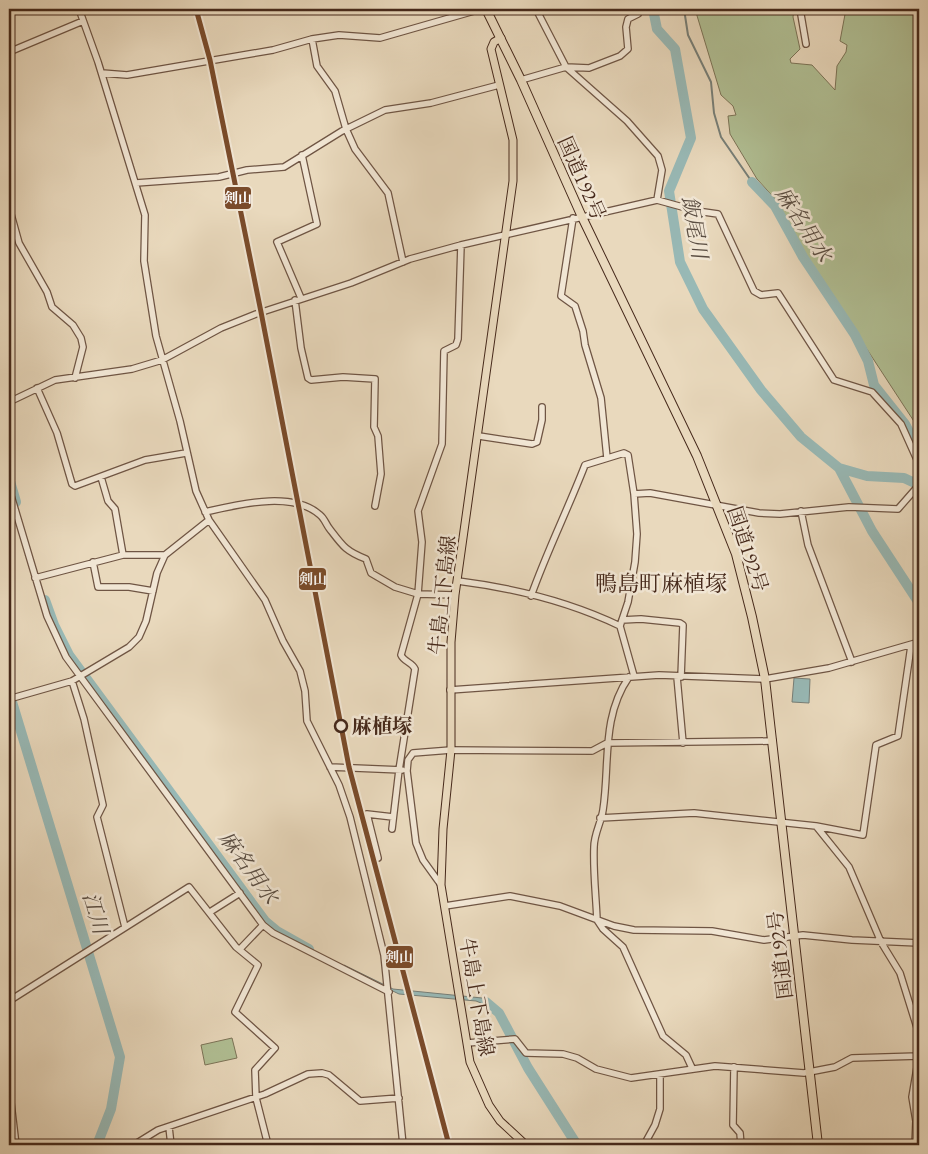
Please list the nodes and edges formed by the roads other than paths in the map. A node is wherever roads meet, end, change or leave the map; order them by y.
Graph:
1 (481, 9) edge
2 (486, 9) edge
3 (536, 9) edge
4 (800, 9) edge
5 (814, 9) edge
6 (819, 9) edge
7 (81, 10) edge
8 (638, 14) dead end
9 (83, 21) junction
10 (312, 38) junction
11 (501, 38) junction
12 (806, 44) dead end
13 (9, 52) edge
14 (566, 67) junction
15 (102, 73) junction
16 (521, 80) junction
17 (499, 85) junction
18 (346, 130) junction
19 (302, 155) junction
20 (136, 183) junction
21 (659, 201) junction
22 (9, 207) edge
23 (582, 217) junction
24 (573, 218) junction
25 (506, 234) junction
26 (461, 245) junction
27 (403, 262) junction
28 (298, 299) junction
29 (162, 360) junction
30 (75, 378) junction
31 (37, 388) junction
32 (9, 402) edge
33 (542, 407) dead end
34 (479, 436) junction
35 (186, 453) junction
36 (607, 458) junction
37 (919, 464) edge
38 (101, 476) junction
39 (919, 486) edge
40 (9, 489) edge
41 (634, 494) junction
42 (375, 506) dead end
43 (717, 506) junction
44 (801, 511) junction
45 (205, 512) junction
46 (209, 520) junction
47 (123, 554) junction
48 (165, 555) junction
49 (94, 562) junction
50 (37, 577) junction
51 (458, 581) junction
52 (153, 591) junction
53 (418, 594) junction
54 (455, 595) junction
55 (531, 596) junction
56 (621, 623) junction
57 (919, 642) edge
58 (911, 646) junction
59 (852, 662) junction
60 (82, 676) junction
61 (632, 677) junction
62 (679, 677) junction
63 (765, 679) junction
64 (72, 681) junction
65 (450, 690) junction
66 (9, 699) edge
67 (772, 741) junction
68 (607, 743) junction
69 (683, 743) junction
70 (451, 750) junction
71 (330, 767) junction
72 (399, 770) junction
73 (407, 771) junction
74 (393, 817) junction
75 (600, 818) junction
76 (782, 821) junction
77 (816, 826) junction
78 (392, 829) dead end
79 (378, 858) dead end
80 (441, 886) junction
81 (240, 893) junction
82 (445, 906) junction
83 (210, 912) junction
84 (597, 920) junction
85 (264, 925) junction
86 (125, 927) junction
87 (794, 936) junction
88 (881, 942) junction
89 (919, 943) edge
90 (240, 950) junction
91 (388, 992) junction
92 (9, 1001) edge
93 (919, 1034) edge
94 (467, 1042) junction
95 (919, 1056) edge
96 (734, 1067) junction
97 (692, 1068) junction
98 (810, 1072) junction
99 (660, 1074) junction
100 (9, 1086) edge
101 (256, 1098) junction
102 (399, 1098) junction
103 (169, 1128) junction
104 (137, 1144) edge
105 (16, 1145) edge
106 (123, 1145) edge
107 (171, 1145) edge
108 (268, 1145) edge
109 (403, 1145) edge
110 (526, 1145) edge
111 (644, 1145) edge
112 (741, 1145) edge
113 (818, 1145) edge
114 (915, 1145) edge

1 - 10 street
2 - 11 highway, 国道192号
3 - 14 street
4 - 12 street
5 - 6 street
7 - 9 street
8 - 14 street
9 - 13 street
9 - 15 street
10 - 15 street
10 - 18 street
11 - 16 highway, 国道192号
11 - 17 main road, 牛島上下島線
14 - 16 street
14 - 21 street
15 - 20 street
16 - 23 highway, 国道192号
17 - 18 street
17 - 25 main road, 牛島上下島線
18 - 19 street
18 - 27 street
19 - 20 street
19 - 28 street
20 - 29 street
21 - 23 street
21 - 37 street
22 - 30 street
23 - 24 street
23 - 43 highway, 国道192号
24 - 25 street
24 - 36 street
25 - 26 street
25 - 34 main road, 牛島上下島線
26 - 27 street
26 - 53 street
27 - 28 street
28 - 29 street
28 - 42 street
29 - 30 street
29 - 35 street
30 - 31 street
31 - 32 street
31 - 38 street
33 - 34 street
34 - 51 main road, 牛島上下島線
35 - 38 street
35 - 45 street
36 - 41 street
36 - 55 street
38 - 47 street
39 - 44 street
40 - 50 street
41 - 43 street
41 - 56 street
43 - 44 street
43 - 63 highway, 国道192号
44 - 59 street
45 - 46 street
45 - 53 street
46 - 48 street
46 - 71 street
47 - 48 street
47 - 49 street
48 - 52 street
49 - 50 street
49 - 52 street
50 - 60 street
51 - 54 main road, 牛島上下島線
51 - 55 street
52 - 60 street
53 - 54 street
53 - 72 street
54 - 65 main road, 牛島上下島線
55 - 56 street
56 - 61 street
56 - 62 street
57 - 58 street
58 - 59 street
58 - 77 street
59 - 63 street
60 - 64 street
60 - 81 street
61 - 62 street
61 - 65 street
61 - 68 street
62 - 63 street
62 - 69 street
63 - 67 highway, 国道192号
64 - 66 street
64 - 86 street
65 - 70 main road, 牛島上下島線
67 - 69 street
67 - 76 highway, 国道192号
68 - 69 street
68 - 70 street
68 - 75 street
70 - 73 street
70 - 80 main road, 牛島上下島線
71 - 72 street
71 - 91 street
72 - 73 street
72 - 74 street
73 - 80 street
74 - 78 street
74 - 79 street
75 - 76 street
75 - 84 street
76 - 77 street
76 - 87 highway, 国道192号
77 - 88 street
80 - 82 main road, 牛島上下島線
81 - 83 street
81 - 85 street
82 - 84 street
82 - 94 main road, 牛島上下島線
83 - 86 street
83 - 90 street
84 - 87 street
84 - 97 street
85 - 90 street
85 - 91 street
86 - 92 street
87 - 88 street
87 - 98 highway, 国道192号
88 - 89 street
88 - 93 street
90 - 101 street
91 - 102 street
94 - 99 street
94 - 110 main road, 牛島上下島線
95 - 98 street
95 - 114 street
96 - 97 street
96 - 98 street
96 - 112 street
97 - 99 street
98 - 113 highway, 国道192号
99 - 111 street
100 - 105 street
101 - 102 street
101 - 103 street
101 - 108 street
102 - 109 street
103 - 104 street
103 - 107 street
104 - 106 street

